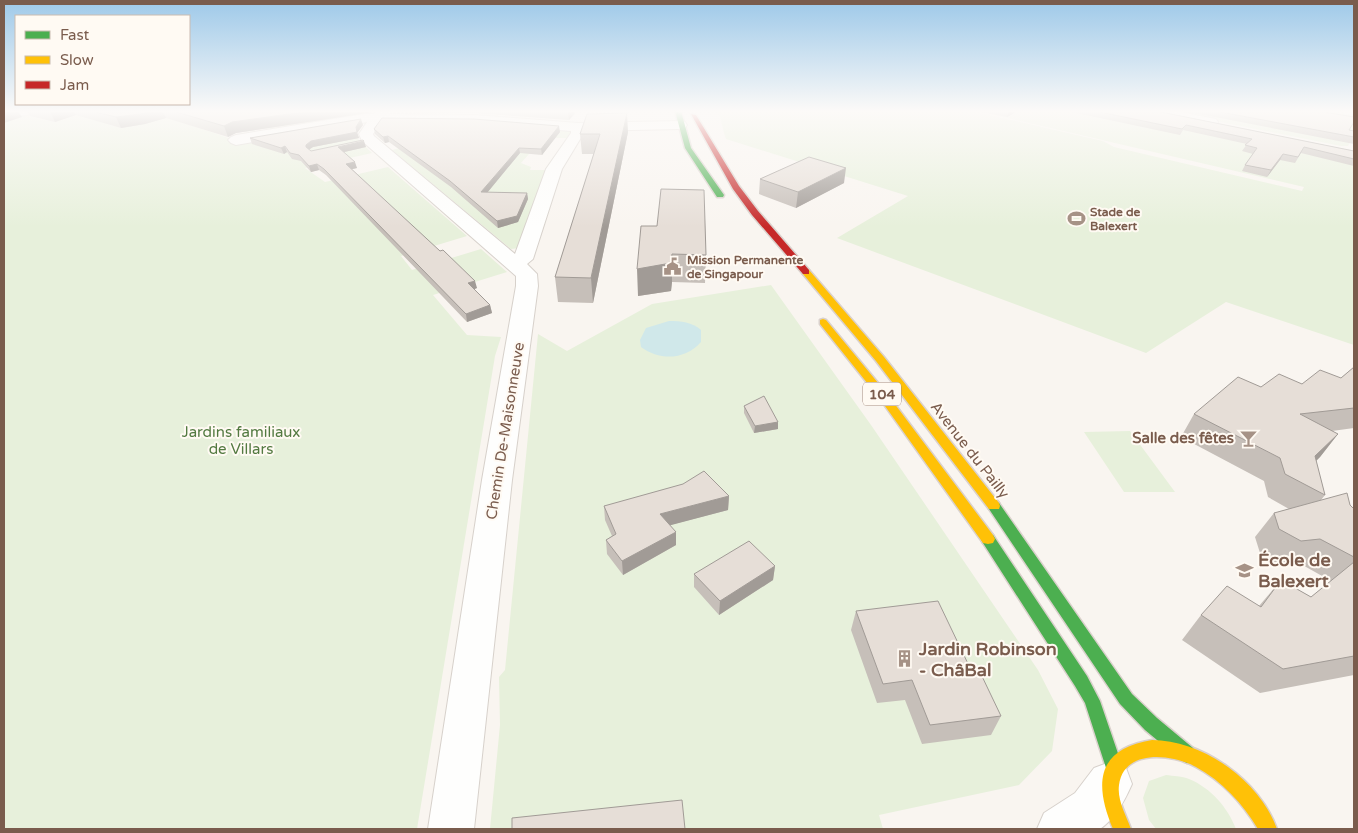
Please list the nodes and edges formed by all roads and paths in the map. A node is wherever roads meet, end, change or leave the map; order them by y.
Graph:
1 (381, 150) edge
2 (567, 150) edge
3 (689, 150) edge
4 (699, 150) edge
5 (714, 150) edge
6 (718, 150) edge
7 (724, 166) junction
8 (708, 177) junction
9 (727, 204) dead end
10 (513, 263) junction
11 (814, 311) dead end
12 (1187, 754) junction
13 (1112, 776) junction
14 (450, 829) edge
15 (1060, 829) edge
16 (1122, 829) edge
17 (1268, 829) edge

1 - 10 street, Chemin De-Maisonneuve
2 - 10 street
3 - 8 main road, Avenue du Pailly / 104
4 - 8 main road, Avenue du Pailly / 104
5 - 7 main road, Avenue du Pailly / 104
6 - 7 main road, Avenue du Pailly / 104
7 - 12 main road, Avenue du Pailly / 104
8 - 9 main road, Avenue du Pailly / 104
10 - 14 street, Chemin De-Maisonneuve
11 - 13 main road, 104
12 - 13 main road
12 - 17 main road
13 - 15 street
13 - 16 main road

